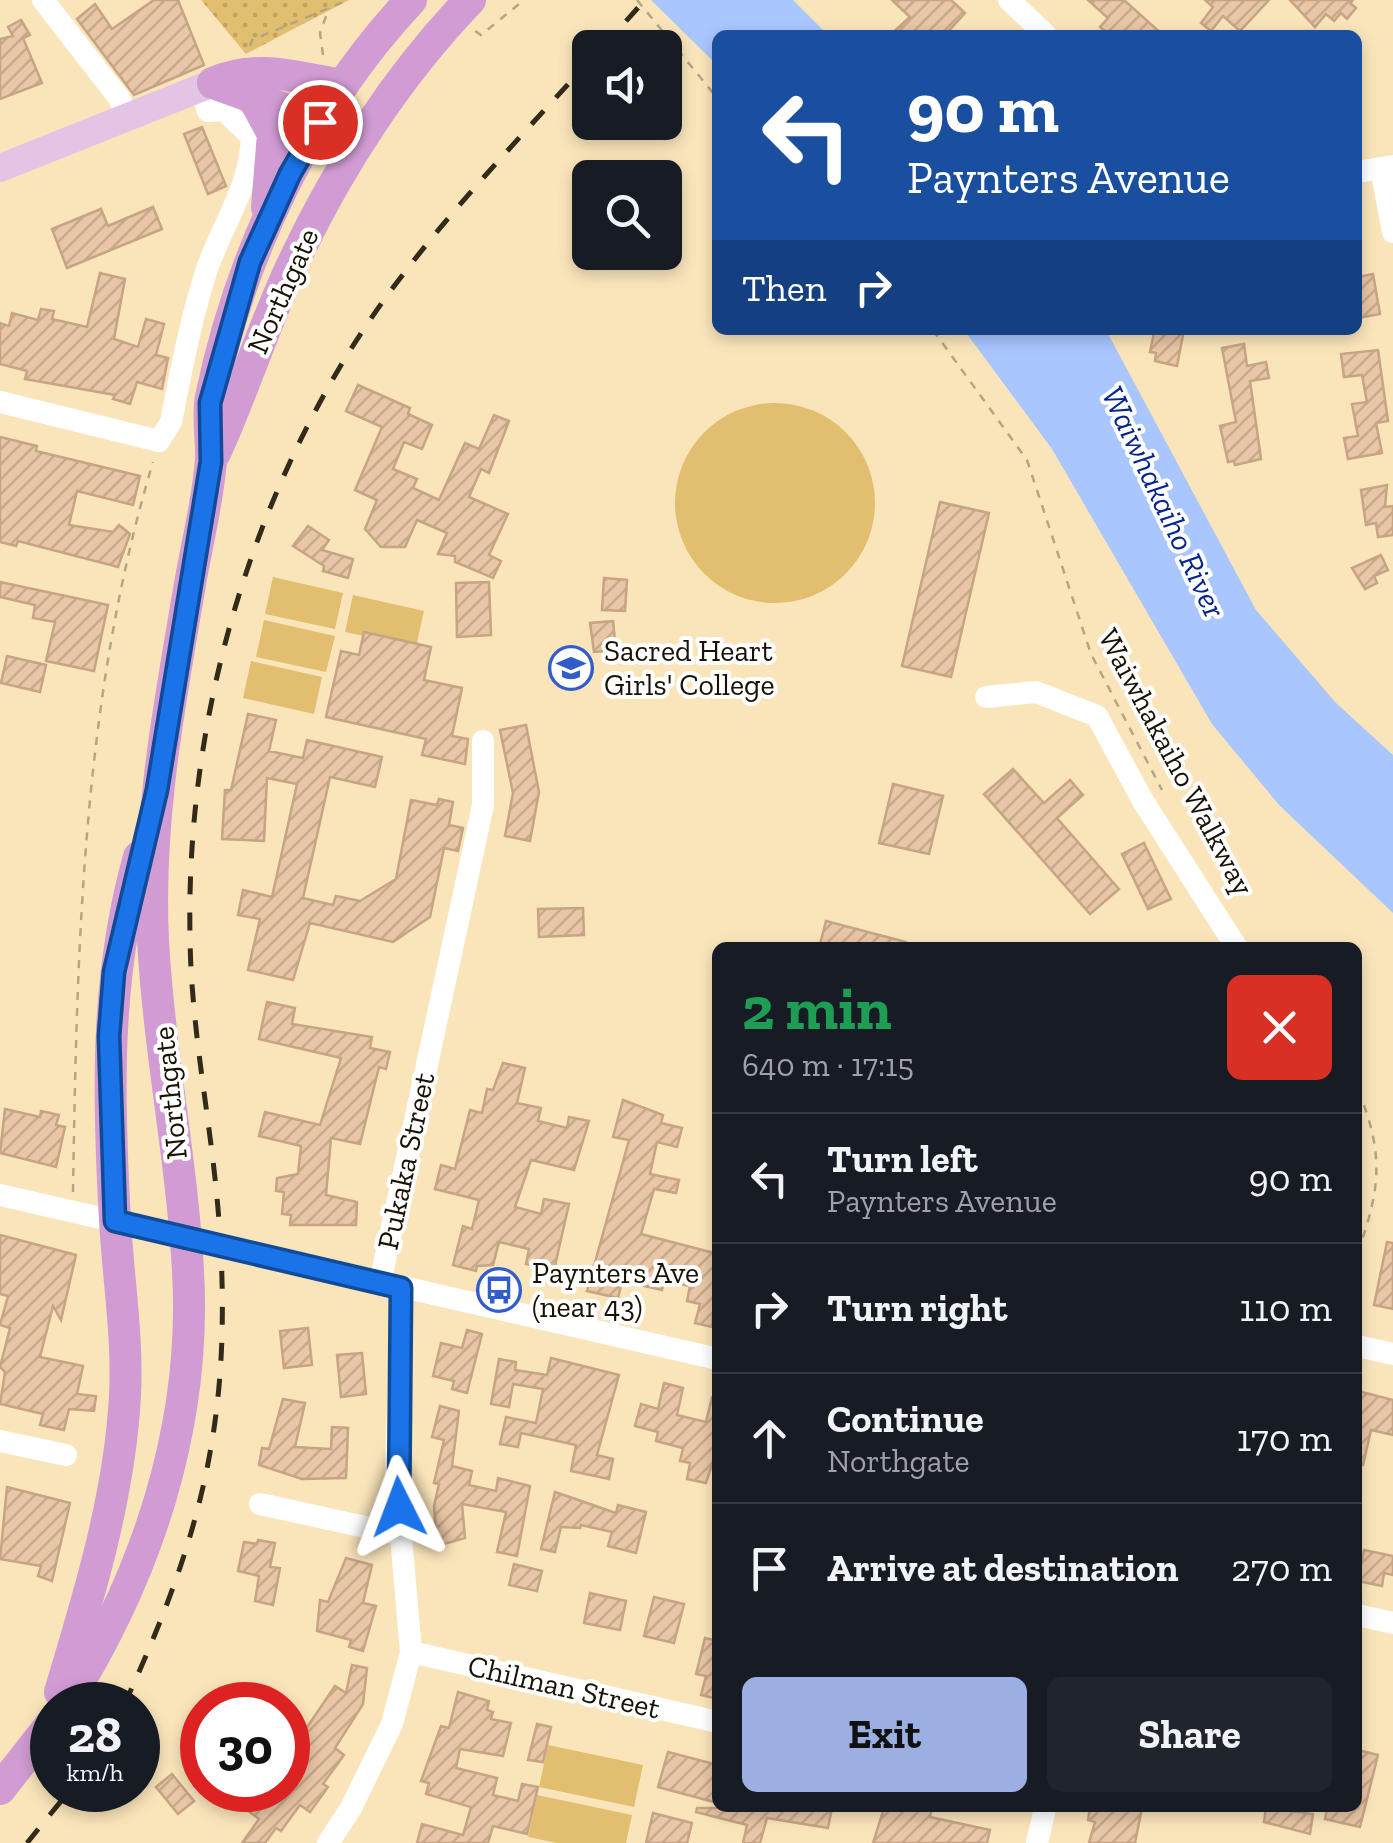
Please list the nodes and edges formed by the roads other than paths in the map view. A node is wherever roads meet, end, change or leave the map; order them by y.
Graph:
1 (43, 0) edge
2 (411, 0) edge
3 (1009, 0) edge
4 (458, 5) edge
5 (1041, 30) edge
6 (227, 85) junction
7 (344, 85) junction
8 (127, 116) junction
9 (320, 122) junction
10 (1387, 167) edge
11 (0, 168) edge
12 (1362, 171) edge
13 (267, 221) junction
14 (1393, 232) edge
15 (0, 402) edge
16 (211, 462) junction
17 (986, 697) dead end
18 (483, 741) dead end
19 (157, 790) junction
20 (1233, 942) edge
21 (0, 1195) edge
22 (115, 1221) junction
23 (390, 1285) junction
24 (1362, 1347) edge
25 (1393, 1354) edge
26 (712, 1358) edge
27 (0, 1441) edge
28 (66, 1455) dead end
29 (260, 1504) dead end
30 (402, 1536) junction
31 (1362, 1616) edge
32 (1393, 1623) edge
33 (411, 1652) junction
34 (60, 1682) edge
35 (81, 1682) edge
36 (712, 1721) edge
37 (30, 1752) edge
38 (0, 1789) edge
39 (1044, 1812) edge
40 (328, 1843) edge
41 (1037, 1843) edge

1 - 8 street
2 - 7 highway, Northgate
3 - 5 street
4 - 9 highway
4 - 16 highway, Northgate
6 - 7 highway
6 - 8 main road
6 - 9 highway
6 - 13 highway
6 - 15 street
7 - 9 highway, Northgate
8 - 11 main road
9 - 13 highway, Northgate
10 - 12 street
10 - 14 street
13 - 16 highway, Northgate
16 - 19 highway, Northgate
17 - 20 street
18 - 23 street, Pukaka Street
19 - 22 highway
19 - 35 highway, Northgate
21 - 22 street
22 - 23 street
22 - 34 highway
23 - 26 street
23 - 30 street, Pukaka Street
24 - 25 street
27 - 28 street
29 - 30 street
30 - 33 street, Pukaka Street
31 - 32 street
33 - 36 street, Chilman Street
33 - 40 street, Pukaka Street
37 - 38 highway
39 - 41 street

